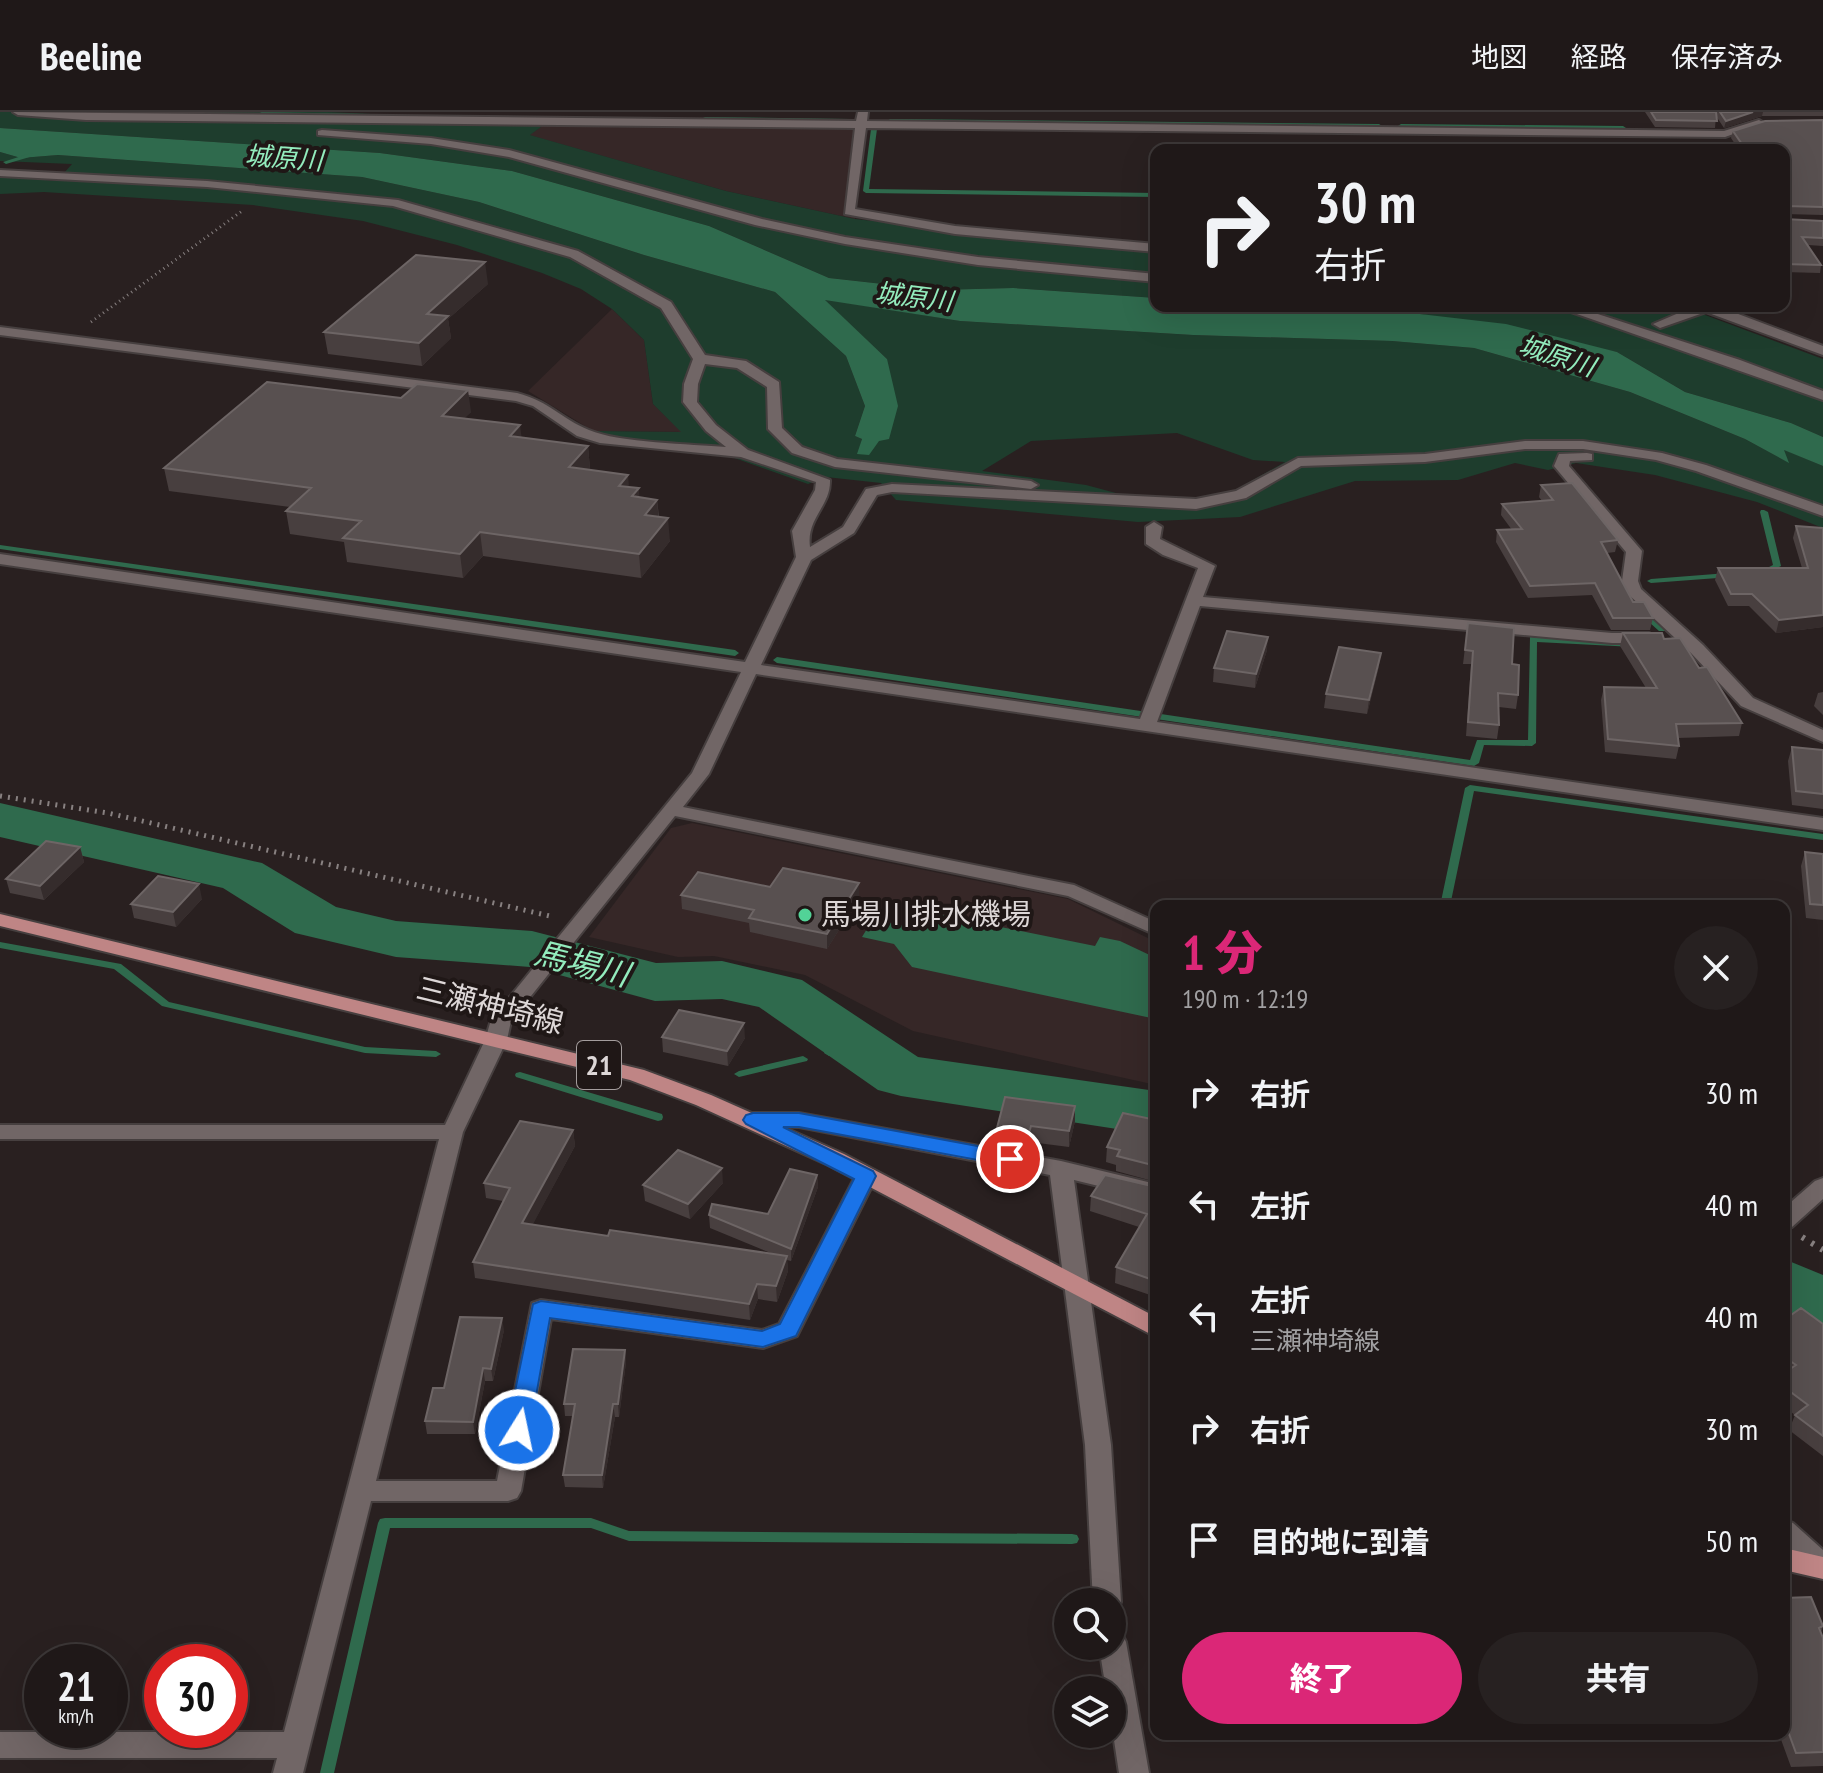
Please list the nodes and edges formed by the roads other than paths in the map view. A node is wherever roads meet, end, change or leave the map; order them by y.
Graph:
1 (18, 112) edge
2 (863, 112) edge
3 (74, 116) junction
4 (449, 116) edge
5 (1777, 122) edge
6 (861, 126) junction
7 (1634, 133) junction
8 (1644, 144) edge
9 (0, 173) edge
10 (1150, 247) edge
11 (1150, 278) edge
12 (1578, 312) edge
13 (1602, 312) edge
14 (1691, 312) edge
15 (1722, 312) edge
16 (1660, 324) junction
17 (0, 331) edge
18 (1823, 351) edge
19 (700, 359) junction
20 (1735, 363) junction
21 (1823, 396) edge
22 (743, 453) junction
23 (1701, 468) junction
24 (1122, 501) junction
25 (1823, 511) edge
26 (1154, 527) dead end
27 (804, 557) junction
28 (0, 559) edge
29 (1195, 601) junction
30 (1683, 638) junction
31 (750, 670) junction
32 (1146, 728) junction
33 (1823, 737) edge
34 (671, 810) junction
35 (1823, 824) edge
36 (0, 920) edge
37 (1150, 926) edge
38 (496, 1040) junction
39 (753, 1120) junction
40 (0, 1132) edge
41 (452, 1132) junction
42 (1061, 1169) junction
43 (866, 1176) junction
44 (1823, 1186) edge
45 (1150, 1191) edge
46 (1790, 1216) edge
47 (1078, 1287) junction
48 (1150, 1325) edge
49 (359, 1491) junction
50 (1790, 1536) edge
51 (1790, 1560) edge
52 (1823, 1567) edge
53 (1106, 1588) edge
54 (1115, 1660) edge
55 (0, 1745) edge
56 (291, 1759) edge
57 (1134, 1773) edge

1 - 3 street
2 - 6 street
3 - 4 street
3 - 11 street
4 - 6 street
5 - 7 street
6 - 7 street
6 - 10 street
7 - 8 street
9 - 19 street
12 - 20 street
13 - 16 street
14 - 16 street
15 - 18 street
16 - 20 street
17 - 22 street
19 - 22 street
19 - 24 street
20 - 21 street
22 - 27 street
23 - 24 street
23 - 25 street
23 - 30 street
24 - 27 street
26 - 29 street
27 - 31 street
28 - 31 street
29 - 30 street
29 - 32 street
30 - 33 street
31 - 32 street
31 - 34 street
32 - 35 street
34 - 37 street
34 - 38 street
36 - 38 main road, 三瀬神埼線 / 21
38 - 39 main road, 三瀬神埼線 / 21
38 - 41 street
39 - 42 street
39 - 43 main road, 三瀬神埼線 / 21
40 - 41 street
41 - 49 street
42 - 45 street
42 - 47 street
43 - 47 main road, 三瀬神埼線 / 21
43 - 49 street
44 - 46 street
47 - 48 main road, 三瀬神埼線 / 21
47 - 53 street
49 - 56 street
50 - 52 street
51 - 52 main road
54 - 57 street
55 - 56 street

